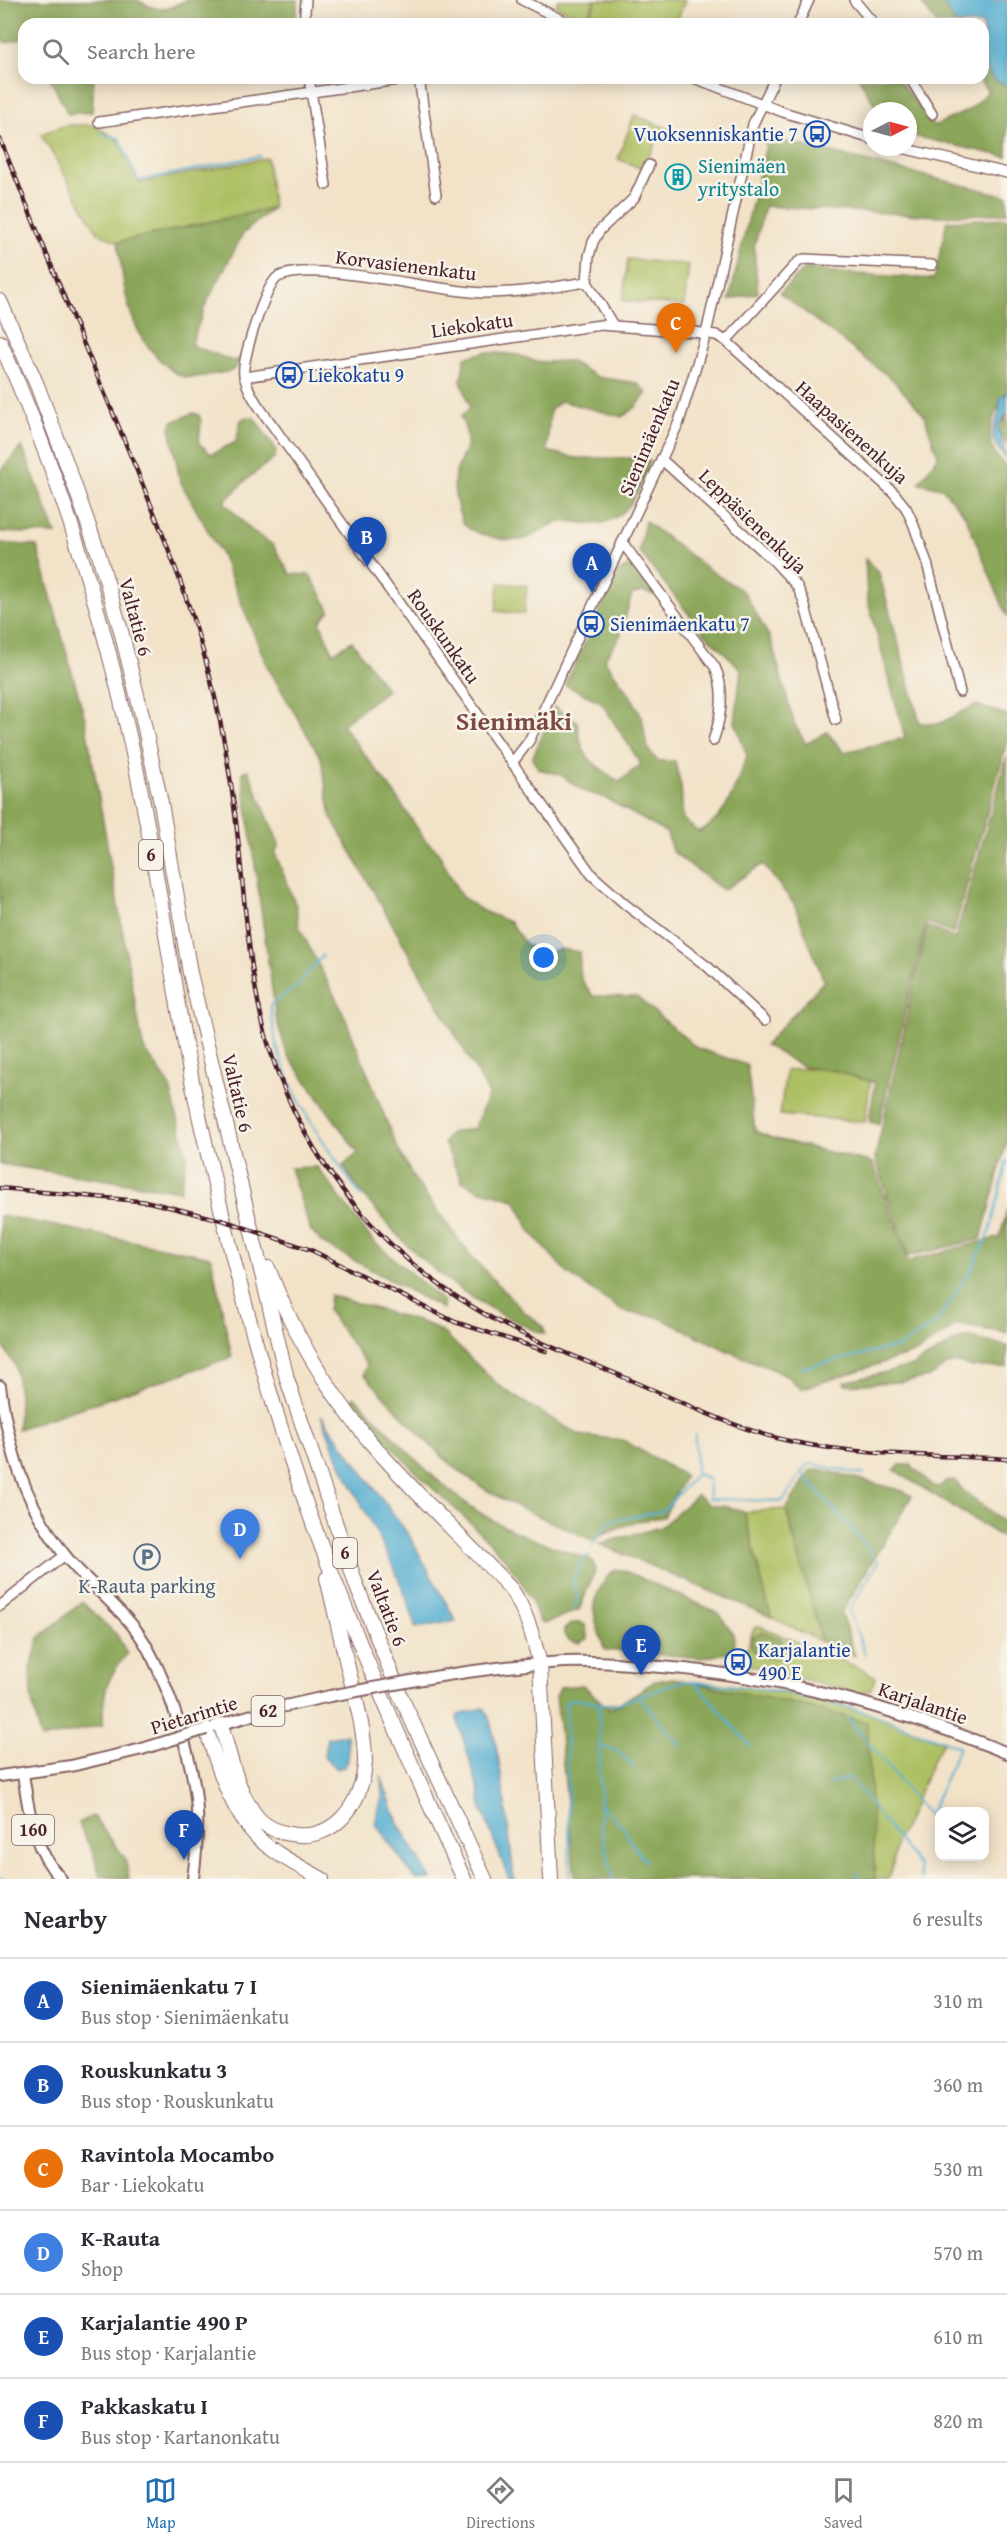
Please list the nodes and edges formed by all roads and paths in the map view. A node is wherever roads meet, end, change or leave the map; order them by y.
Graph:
1 (306, 0) edge
2 (522, 0) edge
3 (809, 0) edge
4 (854, 0) edge
5 (304, 18) edge
6 (558, 18) edge
7 (801, 18) edge
8 (869, 18) edge
9 (309, 84) edge
10 (365, 84) edge
11 (420, 84) edge
12 (709, 84) edge
13 (772, 84) edge
14 (914, 84) edge
15 (310, 91) junction
16 (763, 105) junction
17 (932, 114) dead end
18 (99, 123) dead end
19 (863, 137) edge
20 (917, 152) edge
21 (649, 165) dead end
22 (1007, 173) edge
23 (326, 185) dead end
24 (436, 195) dead end
25 (932, 265) dead end
26 (587, 282) junction
27 (0, 302) edge
28 (613, 325) junction
29 (706, 334) junction
30 (726, 341) junction
31 (0, 345) edge
32 (244, 377) junction
33 (661, 459) junction
34 (622, 542) junction
35 (960, 692) dead end
36 (836, 720) dead end
37 (713, 741) dead end
38 (512, 763) junction
39 (765, 1020) dead end
40 (247, 1213) junction
41 (0, 1386) edge
42 (315, 1526) junction
43 (65, 1555) junction
44 (0, 1606) edge
45 (540, 1664) junction
46 (221, 1725) junction
47 (206, 1729) junction
48 (1007, 1753) edge
49 (23, 1774) junction
50 (0, 1776) edge
51 (61, 1879) edge
52 (193, 1879) edge
53 (322, 1879) edge
54 (464, 1879) edge
55 (485, 1879) edge
56 (551, 1879) edge

1 - 5 street
2 - 6 street
3 - 7 street
4 - 8 street
9 - 15 street
10 - 15 street
11 - 24 street
12 - 16 street
13 - 16 street, Sienimäenkatu
14 - 17 street
15 - 18 street
15 - 23 street
16 - 19 street
16 - 29 street, Sienimäenkatu
20 - 22 street
21 - 26 street
25 - 30 street
26 - 28 street
26 - 32 street, Korvasienenkatu
27 - 40 highway, Valtatie 6 / 6
28 - 29 street, Liekokatu
28 - 32 street, Liekokatu
29 - 30 street, Haapasienenkuja
29 - 33 street, Sienimäenkatu
30 - 35 street, Haapasienenkuja
31 - 42 highway, Valtatie 6 / 6
32 - 38 street, Rouskunkatu
33 - 34 street, Sienimäenkatu
33 - 36 street, Leppäsienenkuja
34 - 37 street
34 - 38 street, Sienimäenkatu
38 - 39 street, Rouskunkatu
40 - 45 highway
40 - 55 highway, Valtatie 6 / 6
41 - 43 main road
42 - 46 highway
42 - 54 highway, Valtatie 6 / 6
43 - 44 street
43 - 52 main road
45 - 46 main road, Pietarintie / 62, bridge
45 - 48 main road, Karjalantie
45 - 56 highway
46 - 47 main road, Pietarintie / 62
47 - 49 main road, Pietarintie / 62, bridge
47 - 53 highway
49 - 50 main road, Pietarintie / 62
49 - 51 main road, 160

